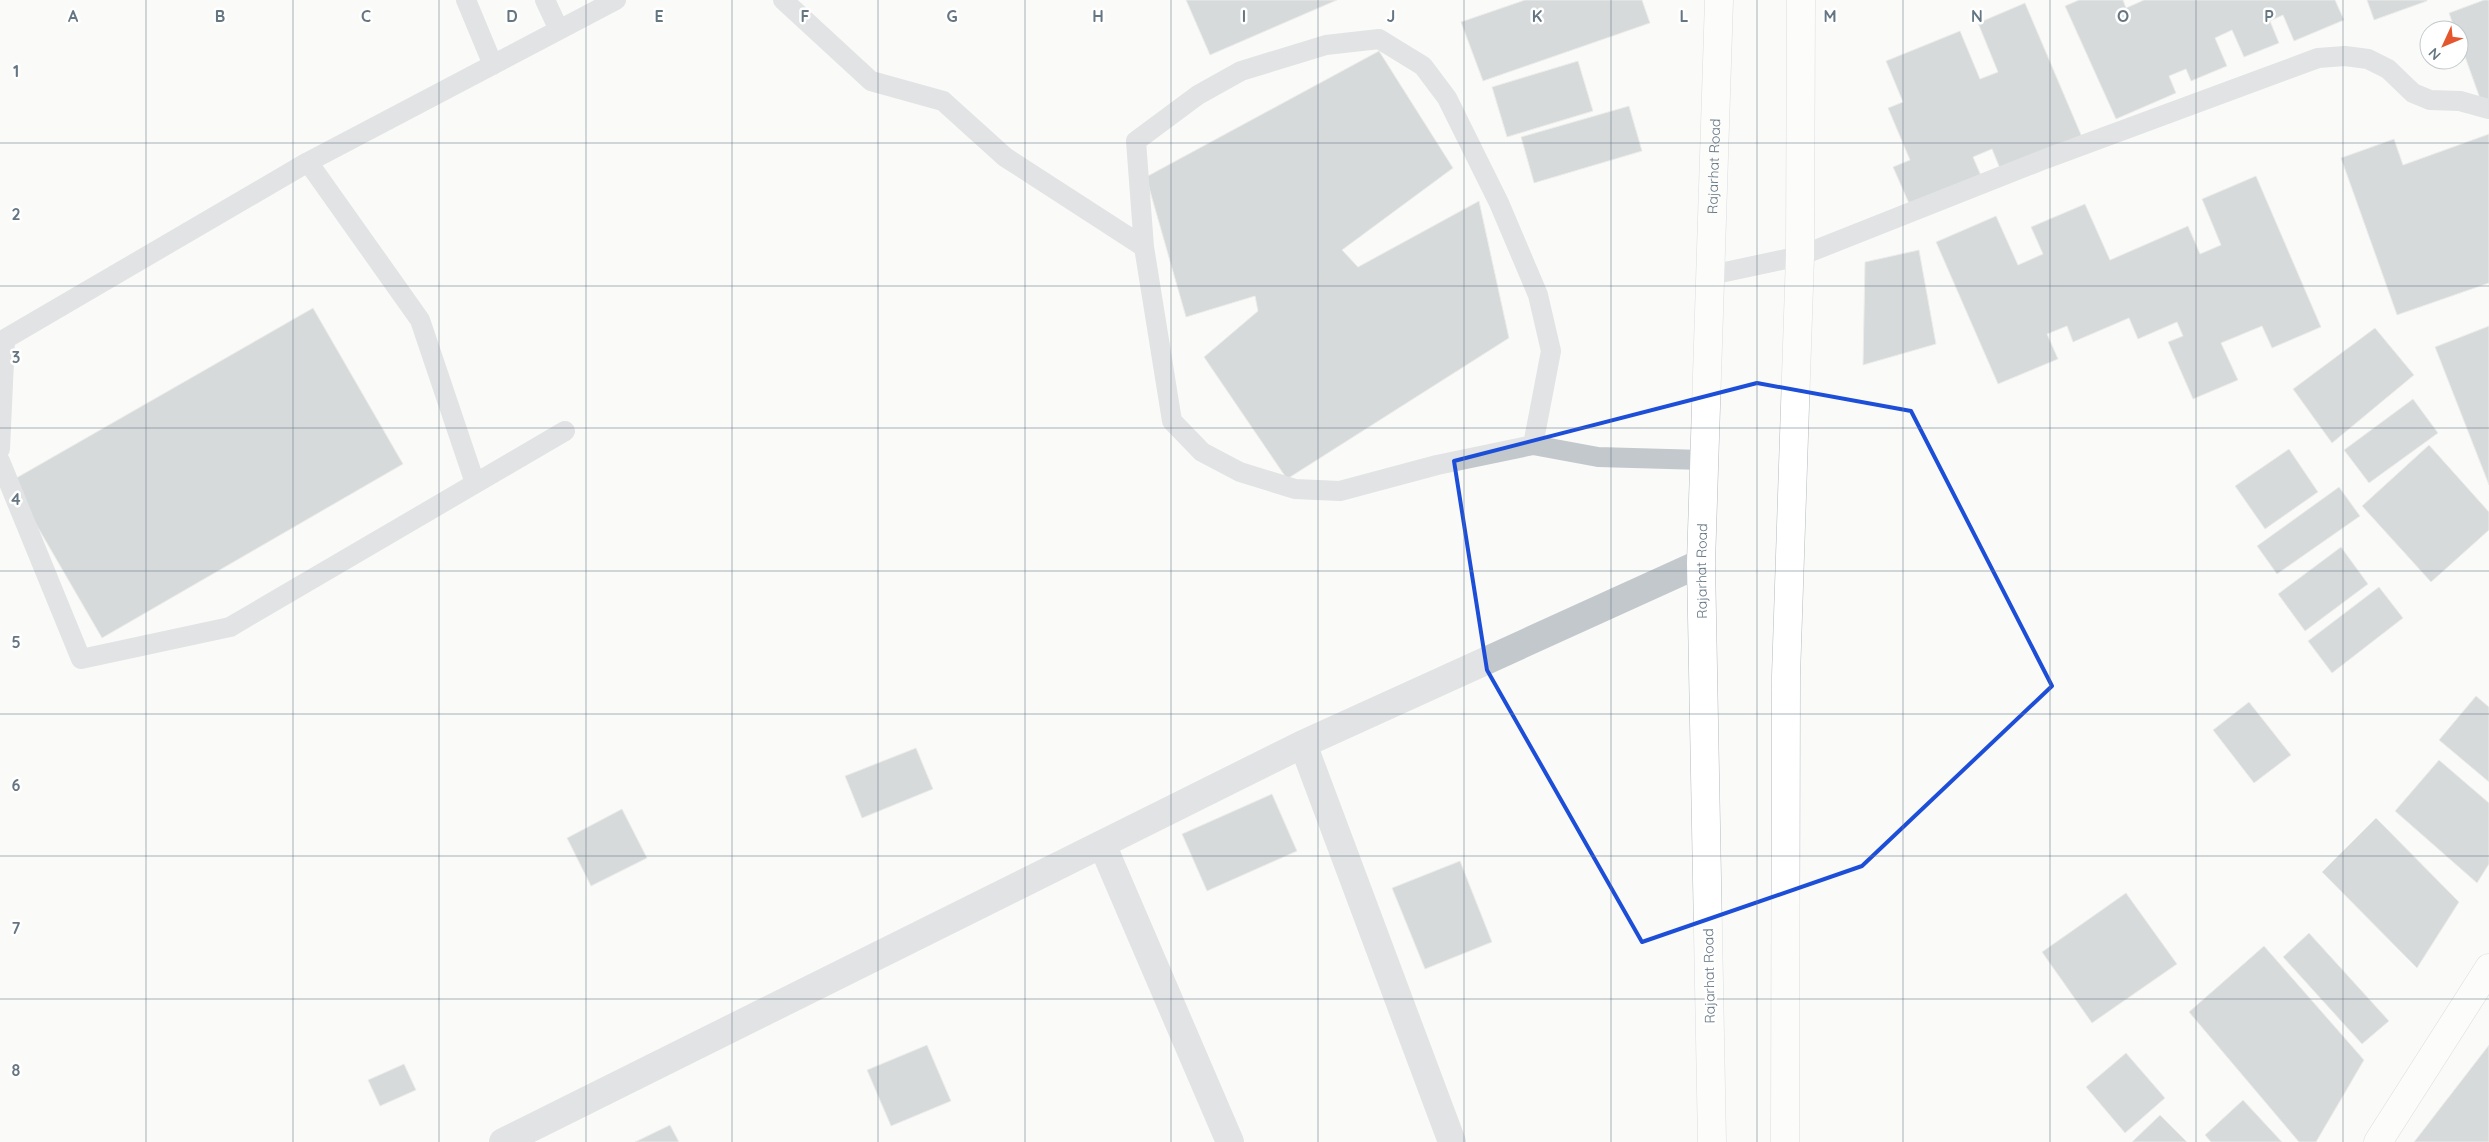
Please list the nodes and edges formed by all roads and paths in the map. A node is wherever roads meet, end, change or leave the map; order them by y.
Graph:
1 (466, 0) edge
2 (545, 0) edge
3 (616, 0) edge
4 (783, 0) edge
5 (1719, 0) edge
6 (1801, 0) edge
7 (559, 30) junction
8 (493, 65) junction
9 (2489, 109) edge
10 (308, 162) junction
11 (1144, 247) junction
12 (1800, 256) junction
13 (1711, 275) junction
14 (3, 341) edge
15 (565, 431) dead end
16 (1533, 445) junction
17 (0, 450) edge
18 (1703, 460) junction
19 (0, 461) edge
20 (476, 483) junction
21 (1702, 563) junction
22 (1303, 744) junction
23 (1102, 844) junction
24 (2489, 968) edge
25 (503, 1142) edge
26 (1230, 1142) edge
27 (1452, 1142) edge
28 (1712, 1142) edge
29 (1786, 1142) edge
30 (2378, 1142) edge

1 - 8 lane
2 - 7 lane
3 - 7 lane
4 - 11 lane
5 - 13 main road, Rajarhat Road
6 - 12 main road
7 - 8 lane
8 - 10 lane
9 - 12 lane
10 - 14 lane
10 - 20 lane
11 - 16 lane
11 - 16 lane
12 - 13 lane
12 - 29 main road
13 - 18 main road, Rajarhat Road
14 - 17 lane
15 - 20 lane
16 - 18 lane
18 - 21 main road, Rajarhat Road
19 - 20 lane
21 - 22 street
21 - 28 main road, Rajarhat Road
22 - 23 street
22 - 27 street
23 - 25 street
23 - 26 street
24 - 30 main road

